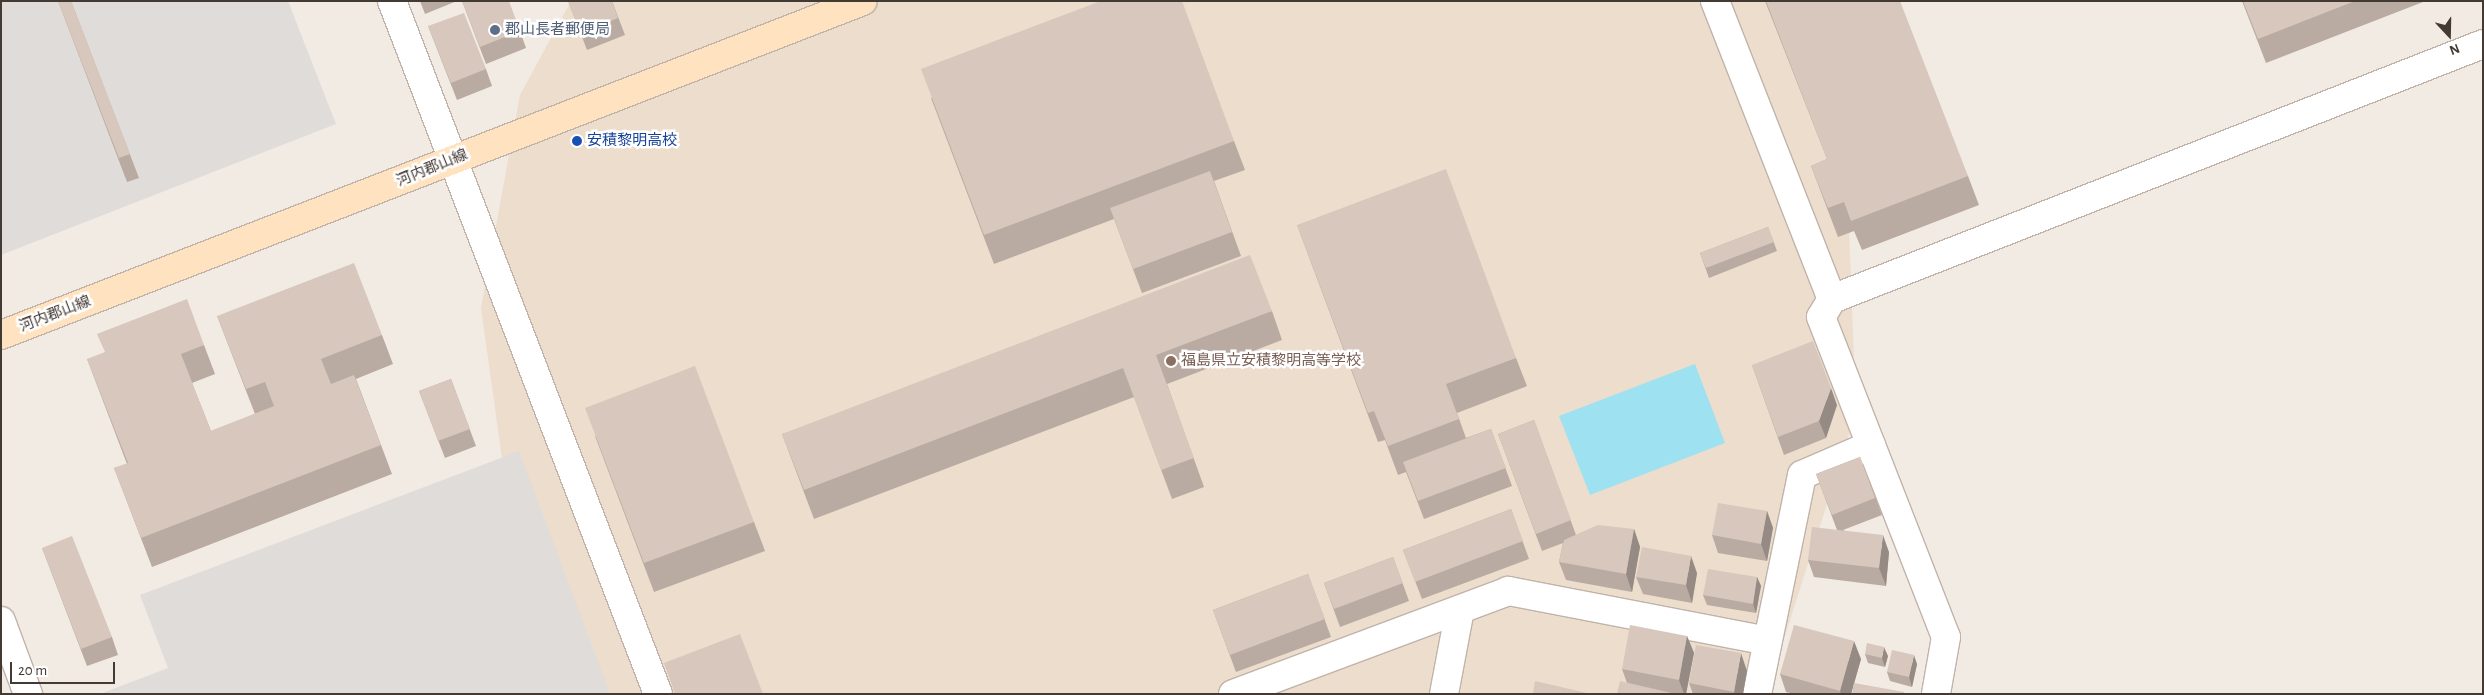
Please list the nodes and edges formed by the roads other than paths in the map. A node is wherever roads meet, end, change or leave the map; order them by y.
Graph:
1 (392, 1) edge
2 (863, 1) edge
3 (1715, 1) edge
4 (2483, 44) edge
5 (452, 160) junction
6 (1832, 299) junction
7 (1, 335) edge
8 (1871, 445) junction
9 (1460, 609) junction
10 (1, 620) edge
11 (1767, 641) junction
12 (28, 694) edge
13 (658, 694) edge
14 (1233, 694) edge
15 (1444, 694) edge
16 (1758, 694) edge
17 (1936, 694) edge

1 - 5 street
2 - 5 main road, 河内郡山線
3 - 6 street
4 - 6 street
5 - 7 main road, 河内郡山線
5 - 13 street
6 - 8 street
8 - 11 street
8 - 17 street
9 - 11 street
9 - 14 street
9 - 15 street
10 - 12 street
11 - 16 street

